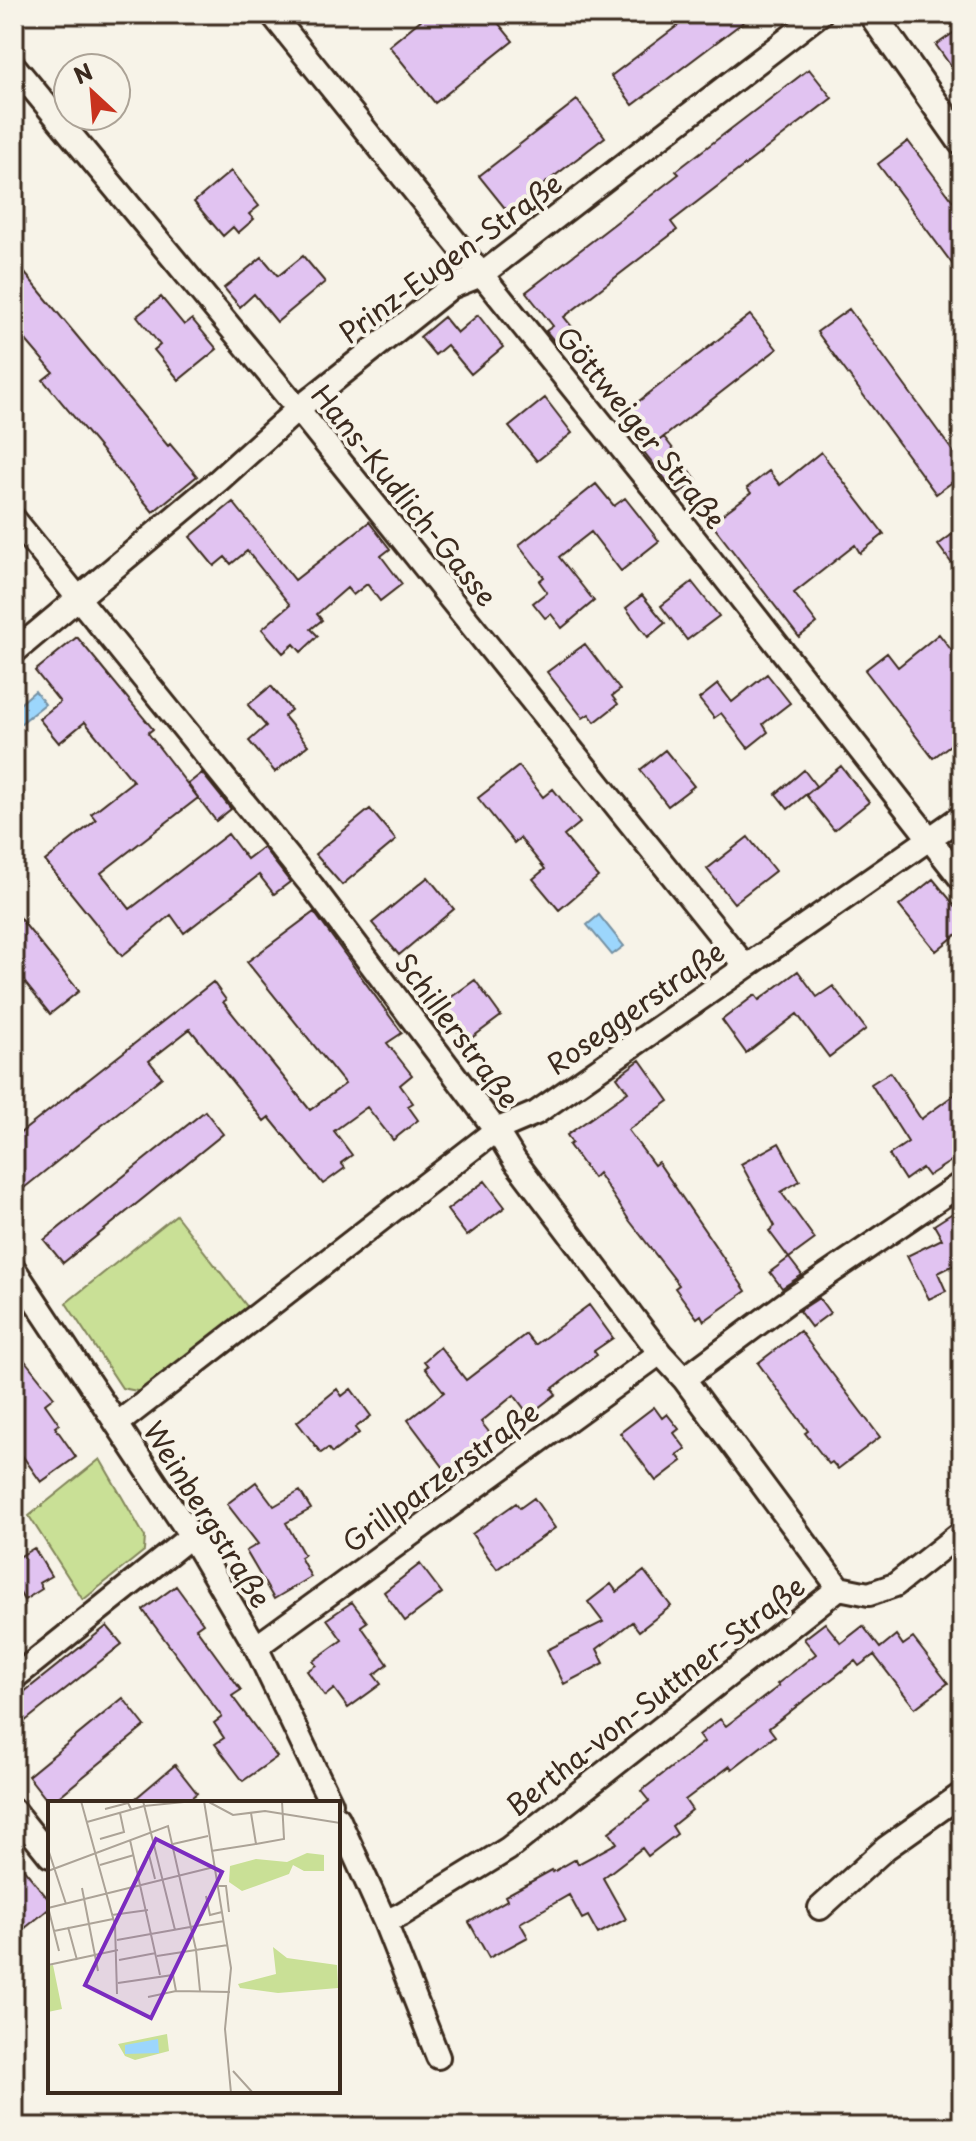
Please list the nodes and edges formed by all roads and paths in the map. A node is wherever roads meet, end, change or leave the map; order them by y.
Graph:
1 (272, 14) edge
2 (820, 14) edge
3 (872, 14) edge
4 (14, 66) edge
5 (962, 142) edge
6 (481, 275) junction
7 (298, 409) junction
8 (14, 519) edge
9 (80, 597) junction
10 (14, 652) edge
11 (962, 816) edge
12 (930, 840) junction
13 (962, 880) edge
14 (745, 966) junction
15 (496, 1130) junction
16 (962, 1183) edge
17 (14, 1269) edge
18 (660, 1353) junction
19 (684, 1379) junction
20 (117, 1424) junction
21 (962, 1532) edge
22 (191, 1536) junction
23 (839, 1588) junction
24 (256, 1647) junction
25 (14, 1678) edge
26 (962, 1794) edge
27 (330, 1801) edge
28 (14, 1811) edge
29 (340, 1822) edge
30 (48, 1854) edge
31 (820, 1908) dead end
32 (385, 1922) junction
33 (438, 2057) dead end

1 - 6 street, Göttweiger Straße
2 - 6 street, Prinz-Eugen-Straße
3 - 5 street
4 - 7 street, Hans-Kudlich-Gasse
6 - 7 street, Prinz-Eugen-Straße
6 - 12 street, Göttweiger Straße
7 - 9 street, Prinz-Eugen-Straße
7 - 14 street, Hans-Kudlich-Gasse
8 - 9 street, Schillerstraße
9 - 10 street, Prinz-Eugen-Straße
9 - 15 street, Schillerstraße
11 - 12 street, Roseggerstraße
12 - 13 street, Göttweiger Straße
12 - 14 street, Roseggerstraße
14 - 15 street, Roseggerstraße
15 - 18 street, Schillerstraße
15 - 20 street, Roseggerstraße
16 - 19 street
17 - 20 street, Weinbergstraße
18 - 19 street, Schillerstraße
18 - 24 street, Grillparzerstraße
19 - 23 street, Schillerstraße
20 - 22 street, Weinbergstraße
21 - 23 street, Bertha-von-Suttner-Straße
22 - 24 street, Weinbergstraße
22 - 25 street
23 - 32 street, Bertha-von-Suttner-Straße
24 - 27 street, Weinbergstraße
26 - 31 street
28 - 30 street
29 - 32 street
32 - 33 street

